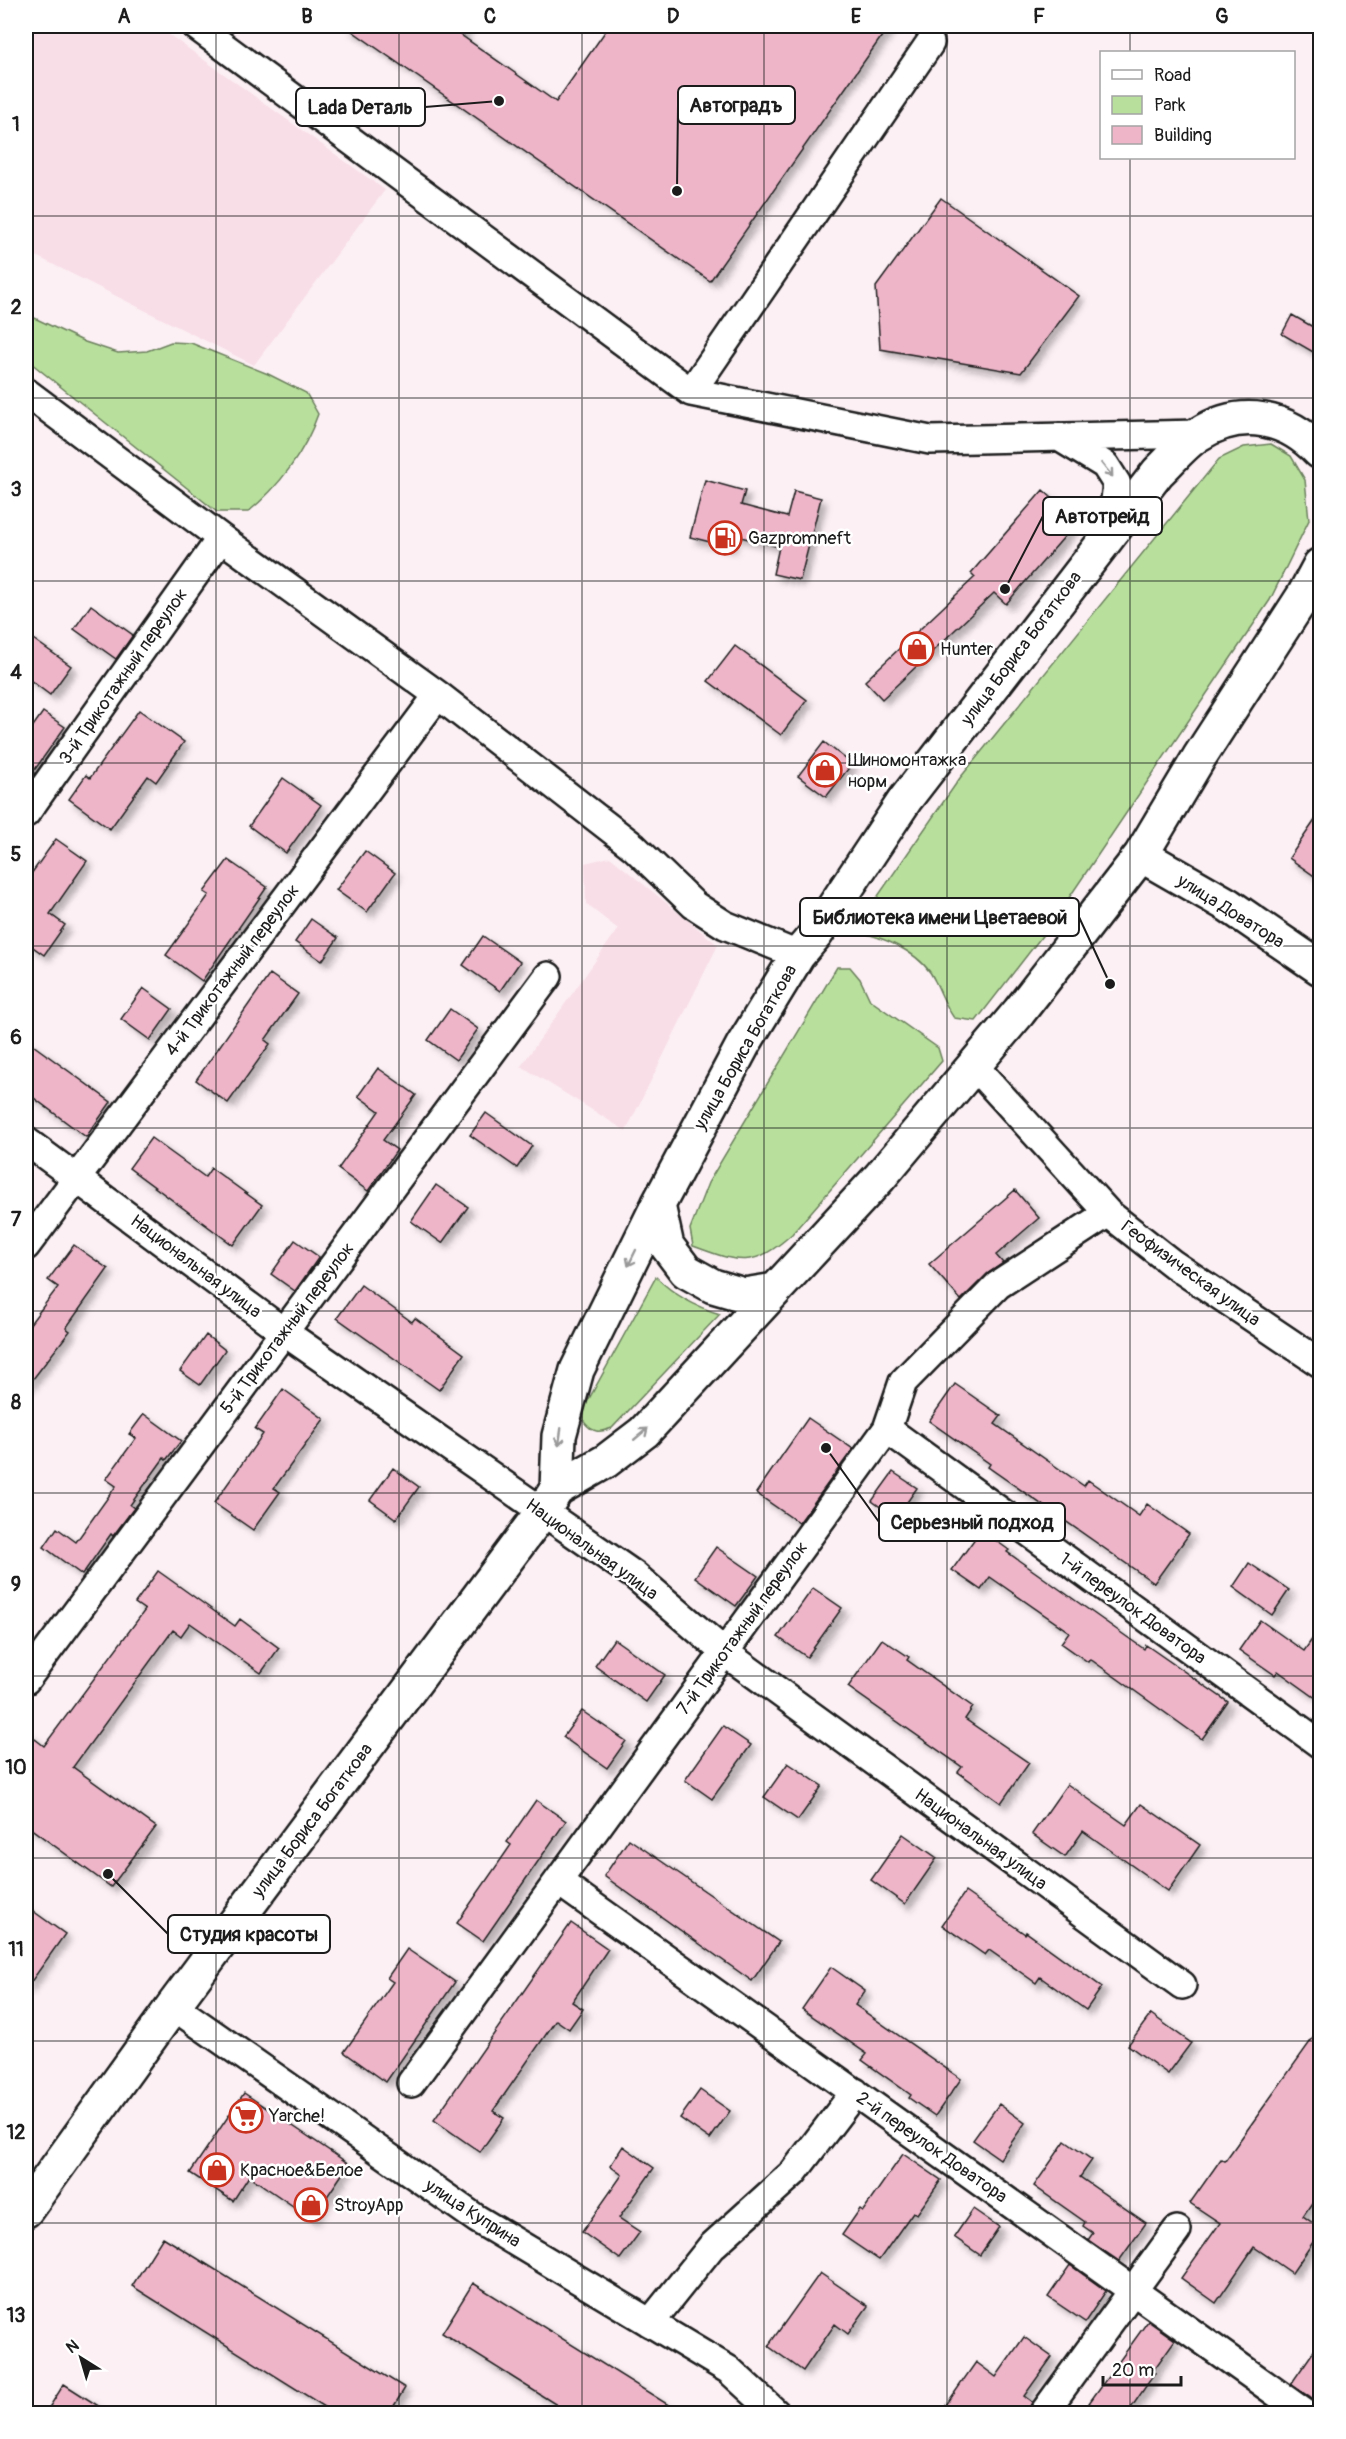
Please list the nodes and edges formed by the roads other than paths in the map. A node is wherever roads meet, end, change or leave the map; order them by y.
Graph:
1 (196, 26) edge
2 (930, 43) dead end
3 (26, 392) edge
4 (691, 392) junction
5 (1198, 434) junction
6 (1059, 437) junction
7 (1320, 452) edge
8 (1111, 532) junction
9 (221, 538) junction
10 (1320, 565) edge
11 (438, 695) junction
12 (26, 813) edge
13 (1141, 855) junction
14 (798, 955) junction
15 (1320, 968) edge
16 (548, 976) dead end
17 (974, 1066) junction
18 (26, 1141) edge
19 (77, 1177) junction
20 (658, 1205) junction
21 (1108, 1213) junction
22 (26, 1246) edge
23 (775, 1290) junction
24 (284, 1332) junction
25 (1320, 1363) edge
26 (887, 1429) junction
27 (549, 1501) junction
28 (724, 1652) junction
29 (26, 1680) edge
30 (1320, 1744) edge
31 (558, 1881) junction
32 (1182, 1985) dead end
33 (173, 2006) junction
34 (411, 2083) dead end
35 (855, 2092) junction
36 (26, 2210) edge
37 (1177, 2230) dead end
38 (1132, 2290) junction
39 (650, 2322) junction
40 (777, 2414) edge
41 (1043, 2414) edge
42 (1306, 2414) edge

1 - 4 street
2 - 4 street
3 - 9 street
4 - 6 street
5 - 6 street
5 - 7 main road, улица Бориса Богаткова
5 - 8 main road, улица Бориса Богаткова
6 -> 8 street
8 - 14 main road, улица Бориса Богаткова
9 - 11 street
9 - 12 street, 3-й Трикотажный переулок
10 - 13 main road, улица Бориса Богаткова
11 - 14 street
11 - 19 street, 4-й Трикотажный переулок
13 - 15 main road, улица Доватора
13 - 17 main road, улица Бориса Богаткова
14 - 20 main road, улица Бориса Богаткова
16 - 24 street, 5-й Трикотажный переулок
17 - 21 street, Геофизическая улица
17 - 23 main road, улица Бориса Богаткова
18 - 19 street, Национальная улица
19 - 22 street, 4-й Трикотажный переулок
19 - 24 street, Национальная улица
20 - 23 main road
20 -> 27 main road, улица Бориса Богаткова
21 - 25 street, Геофизическая улица
21 - 26 street, 7-й Трикотажный переулок
27 -> 23 main road, улица Бориса Богаткова
24 - 27 street, Национальная улица
24 - 29 street, 5-й Трикотажный переулок
26 - 28 street, 7-й Трикотажный переулок
26 - 30 street, 1-й переулок Доватора
27 - 28 street, Национальная улица
27 - 33 main road, улица Бориса Богаткова
28 - 31 street, 7-й Трикотажный переулок
28 - 32 street, Национальная улица
31 - 34 street, 7-й Трикотажный переулок
31 - 35 street, 2-й переулок Доватора
33 - 36 main road, улица Бориса Богаткова
33 - 39 street, улица Куприна
35 - 38 street, 2-й переулок Доватора
35 - 39 street
37 - 38 street
38 - 41 street
38 - 42 street, 2-й переулок Доватора
39 - 40 street, улица Куприна

